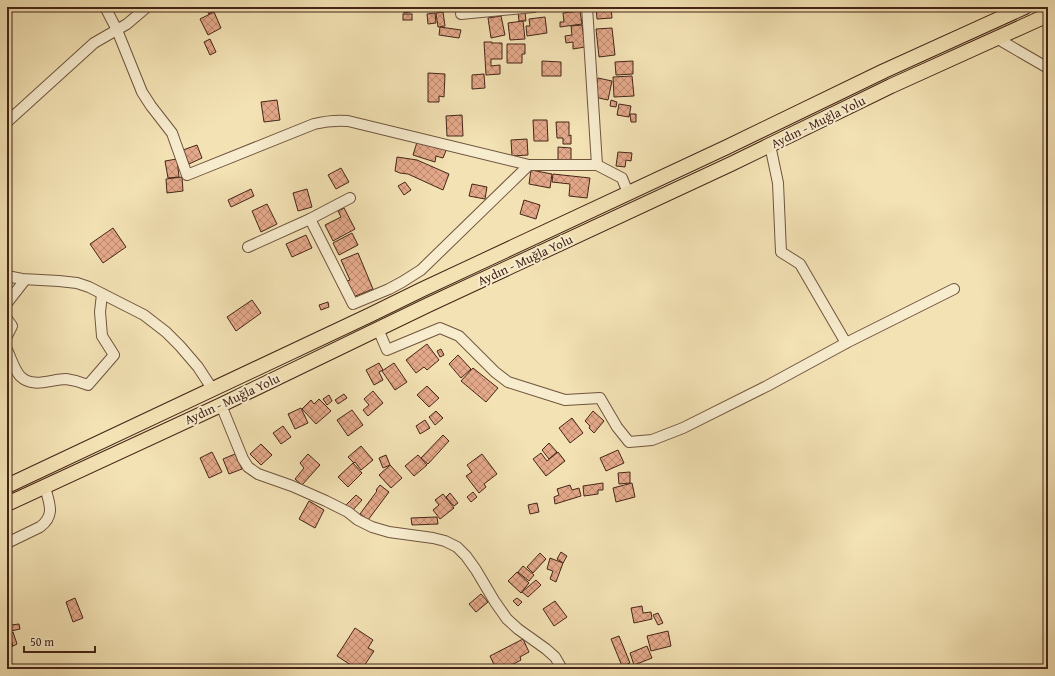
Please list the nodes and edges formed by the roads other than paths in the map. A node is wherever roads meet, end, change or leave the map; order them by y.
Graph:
1 (105, 7) edge
2 (147, 7) edge
3 (534, 7) edge
4 (587, 7) edge
5 (1025, 7) edge
6 (475, 10) edge
7 (461, 14) dead end
8 (1046, 16) edge
9 (117, 30) junction
10 (998, 38) junction
11 (1048, 68) edge
12 (7, 122) edge
13 (770, 145) junction
14 (529, 165) junction
15 (597, 165) junction
16 (628, 192) junction
17 (350, 198) dead end
18 (310, 219) junction
19 (248, 247) dead end
20 (7, 276) edge
21 (25, 280) junction
22 (954, 289) dead end
23 (102, 294) junction
24 (7, 302) edge
25 (7, 319) edge
26 (378, 329) junction
27 (7, 336) edge
28 (846, 343) junction
29 (7, 350) edge
30 (213, 390) junction
31 (221, 405) junction
32 (7, 486) edge
33 (45, 487) junction
34 (7, 504) edge
35 (7, 543) edge
36 (562, 669) edge

1 - 9 street
2 - 9 street
3 - 6 street
4 - 15 street
5 - 16 highway, Aydın - Muğla Yolu
6 - 7 street
8 - 10 highway, Aydın - Muğla Yolu
9 - 12 street
9 - 14 street
10 - 11 street
10 - 13 highway, Aydın - Muğla Yolu
13 - 26 highway, Aydın - Muğla Yolu
13 - 28 street
14 - 15 street
14 - 18 street
15 - 16 street
16 - 30 highway, Aydın - Muğla Yolu
17 - 18 street
18 - 19 street
20 - 21 street
21 - 23 street
21 - 24 street
22 - 28 street
23 - 29 street
23 - 30 street
25 - 27 street
26 - 28 street
26 - 31 highway, Aydın - Muğla Yolu
30 - 31 highway
30 - 32 highway, Aydın - Muğla Yolu
31 - 33 highway, Aydın - Muğla Yolu
31 - 36 street
33 - 34 highway, Aydın - Muğla Yolu
33 - 35 street

